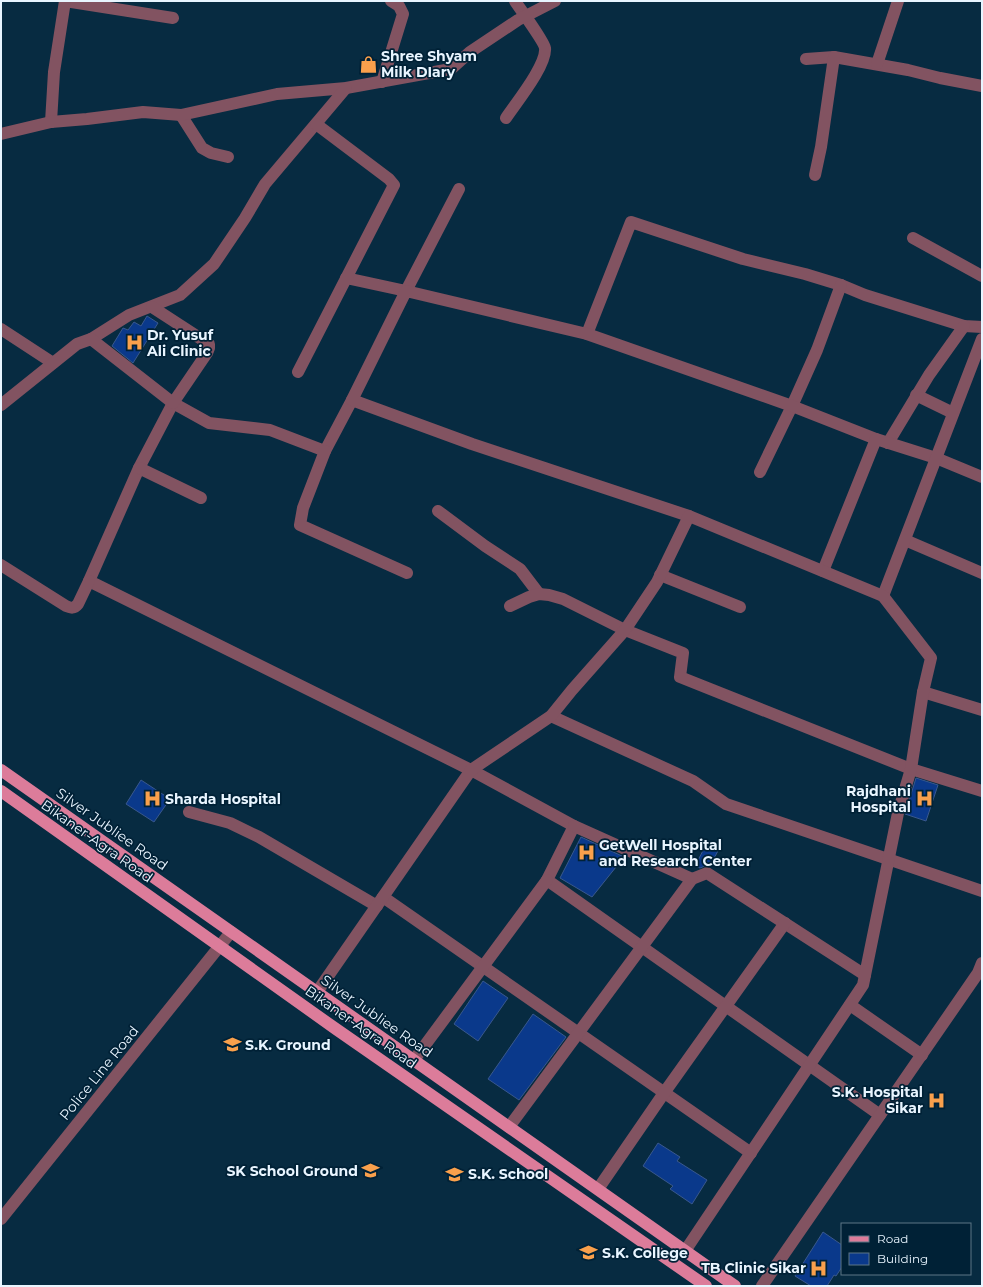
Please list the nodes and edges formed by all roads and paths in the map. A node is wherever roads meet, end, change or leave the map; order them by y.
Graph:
1 (65, 1) edge
2 (392, 1) edge
3 (515, 1) edge
4 (555, 1) edge
5 (898, 1) edge
6 (526, 16) junction
7 (173, 18) dead end
8 (834, 57) junction
9 (806, 58) dead end
10 (877, 64) junction
11 (382, 82) junction
12 (982, 86) edge
13 (346, 88) junction
14 (181, 115) junction
15 (506, 118) dead end
16 (51, 122) junction
17 (316, 124) junction
18 (1, 134) edge
19 (228, 157) dead end
20 (815, 175) dead end
21 (459, 189) dead end
22 (913, 238) dead end
23 (982, 276) edge
24 (346, 278) junction
25 (841, 285) junction
26 (406, 291) junction
27 (152, 307) junction
28 (964, 326) junction
29 (982, 327) edge
30 (1, 330) edge
31 (587, 334) junction
32 (982, 338) edge
33 (91, 339) junction
34 (53, 364) junction
35 (298, 372) dead end
36 (916, 395) junction
37 (352, 400) junction
38 (173, 403) junction
39 (1, 405) edge
40 (792, 406) junction
41 (953, 413) junction
42 (876, 439) junction
43 (888, 443) junction
44 (325, 451) junction
45 (936, 458) junction
46 (140, 468) junction
47 (760, 472) dead end
48 (982, 477) edge
49 (201, 498) dead end
50 (438, 511) dead end
51 (689, 516) junction
52 (904, 540) junction
53 (1, 565) edge
54 (823, 571) junction
55 (407, 573) dead end
56 (982, 573) edge
57 (660, 575) junction
58 (89, 581) junction
59 (539, 594) junction
60 (883, 596) junction
61 (510, 606) dead end
62 (740, 608) dead end
63 (625, 630) junction
64 (923, 692) junction
65 (982, 710) edge
66 (551, 716) junction
67 (911, 769) junction
68 (1, 770) edge
69 (471, 770) junction
70 (1, 791) edge
71 (982, 791) edge
72 (189, 812) dead end
73 (574, 826) junction
74 (888, 859) junction
75 (692, 879) junction
76 (547, 880) junction
77 (982, 891) edge
78 (380, 902) junction
79 (785, 923) junction
80 (231, 932) junction
81 (220, 946) junction
82 (642, 947) junction
83 (483, 967) junction
84 (981, 971) edge
85 (865, 975) junction
86 (317, 992) junction
87 (850, 1005) junction
88 (726, 1007) junction
89 (578, 1033) junction
90 (922, 1055) junction
91 (414, 1060) junction
92 (810, 1065) junction
93 (664, 1093) junction
94 (880, 1115) junction
95 (509, 1127) junction
96 (751, 1153) junction
97 (598, 1189) junction
98 (1, 1219) edge
99 (685, 1251) junction
100 (706, 1286) edge
101 (735, 1286) edge
102 (762, 1286) edge

1 - 7 street
1 - 16 street
2 - 11 street
3 - 6 street
4 - 6 street
5 - 10 street
6 - 11 street
6 - 15 street
8 - 9 street
8 - 10 street
8 - 20 street
10 - 12 street
11 - 13 street
13 - 14 street
13 - 17 street
14 - 16 street
14 - 19 street
16 - 18 street
17 - 24 street
17 - 27 street
21 - 26 street
22 - 23 street
24 - 26 street
24 - 35 street
25 - 28 street
25 - 31 street
25 - 40 street
26 - 31 street
26 - 37 street
27 - 33 street
27 - 38 street
28 - 29 street
28 - 36 street
30 - 34 street
31 - 40 street
32 - 41 street
33 - 34 street
33 - 38 street
34 - 39 street
36 - 41 street
36 - 43 street
37 - 44 street
37 - 51 street
38 - 44 street
38 - 46 street
40 - 42 street
40 - 47 street
41 - 45 street
42 - 43 street
42 - 54 street
43 - 45 street
44 - 55 street
45 - 48 street
45 - 52 street
46 - 49 street
46 - 58 street
50 - 59 street
51 - 54 street
51 - 57 street
52 - 56 street
52 - 60 street
53 - 58 street
54 - 60 street
57 - 62 street
57 - 63 street
58 - 69 street
59 - 61 street
59 - 63 street
60 - 64 street
63 - 66 street
63 - 67 street
64 - 65 street
64 - 67 street
66 - 69 street
66 - 74 street
67 - 71 street
67 - 74 street
68 - 80 main road, Silver Jubliee Road
69 - 73 street
69 - 78 street
70 - 81 main road, Bikaner-Agra Road
72 - 78 street
73 - 75 street
73 - 76 street
74 - 77 street
74 - 85 street
75 - 79 street
75 - 82 street
76 - 82 street
76 - 83 street
78 - 83 street
78 - 86 street
79 - 85 street
79 - 88 street
80 - 81 street, Police Line Road
80 - 86 main road, Silver Jubliee Road
81 - 98 street, Police Line Road
81 - 100 main road, Bikaner-Agra Road
82 - 88 street
82 - 89 street
83 - 89 street
83 - 91 street
84 - 90 street
85 - 87 street
86 - 91 main road, Silver Jubliee Road
87 - 90 street
87 - 92 street
88 - 92 street
88 - 93 street
89 - 93 street
89 - 95 street
90 - 94 street
91 - 95 main road, Silver Jubliee Road
92 - 94 street
92 - 96 street
93 - 96 street
93 - 97 street
94 - 102 street
95 - 97 main road, Silver Jubliee Road
96 - 99 street
97 - 99 main road, Silver Jubliee Road
99 - 101 main road, Silver Jubliee Road

